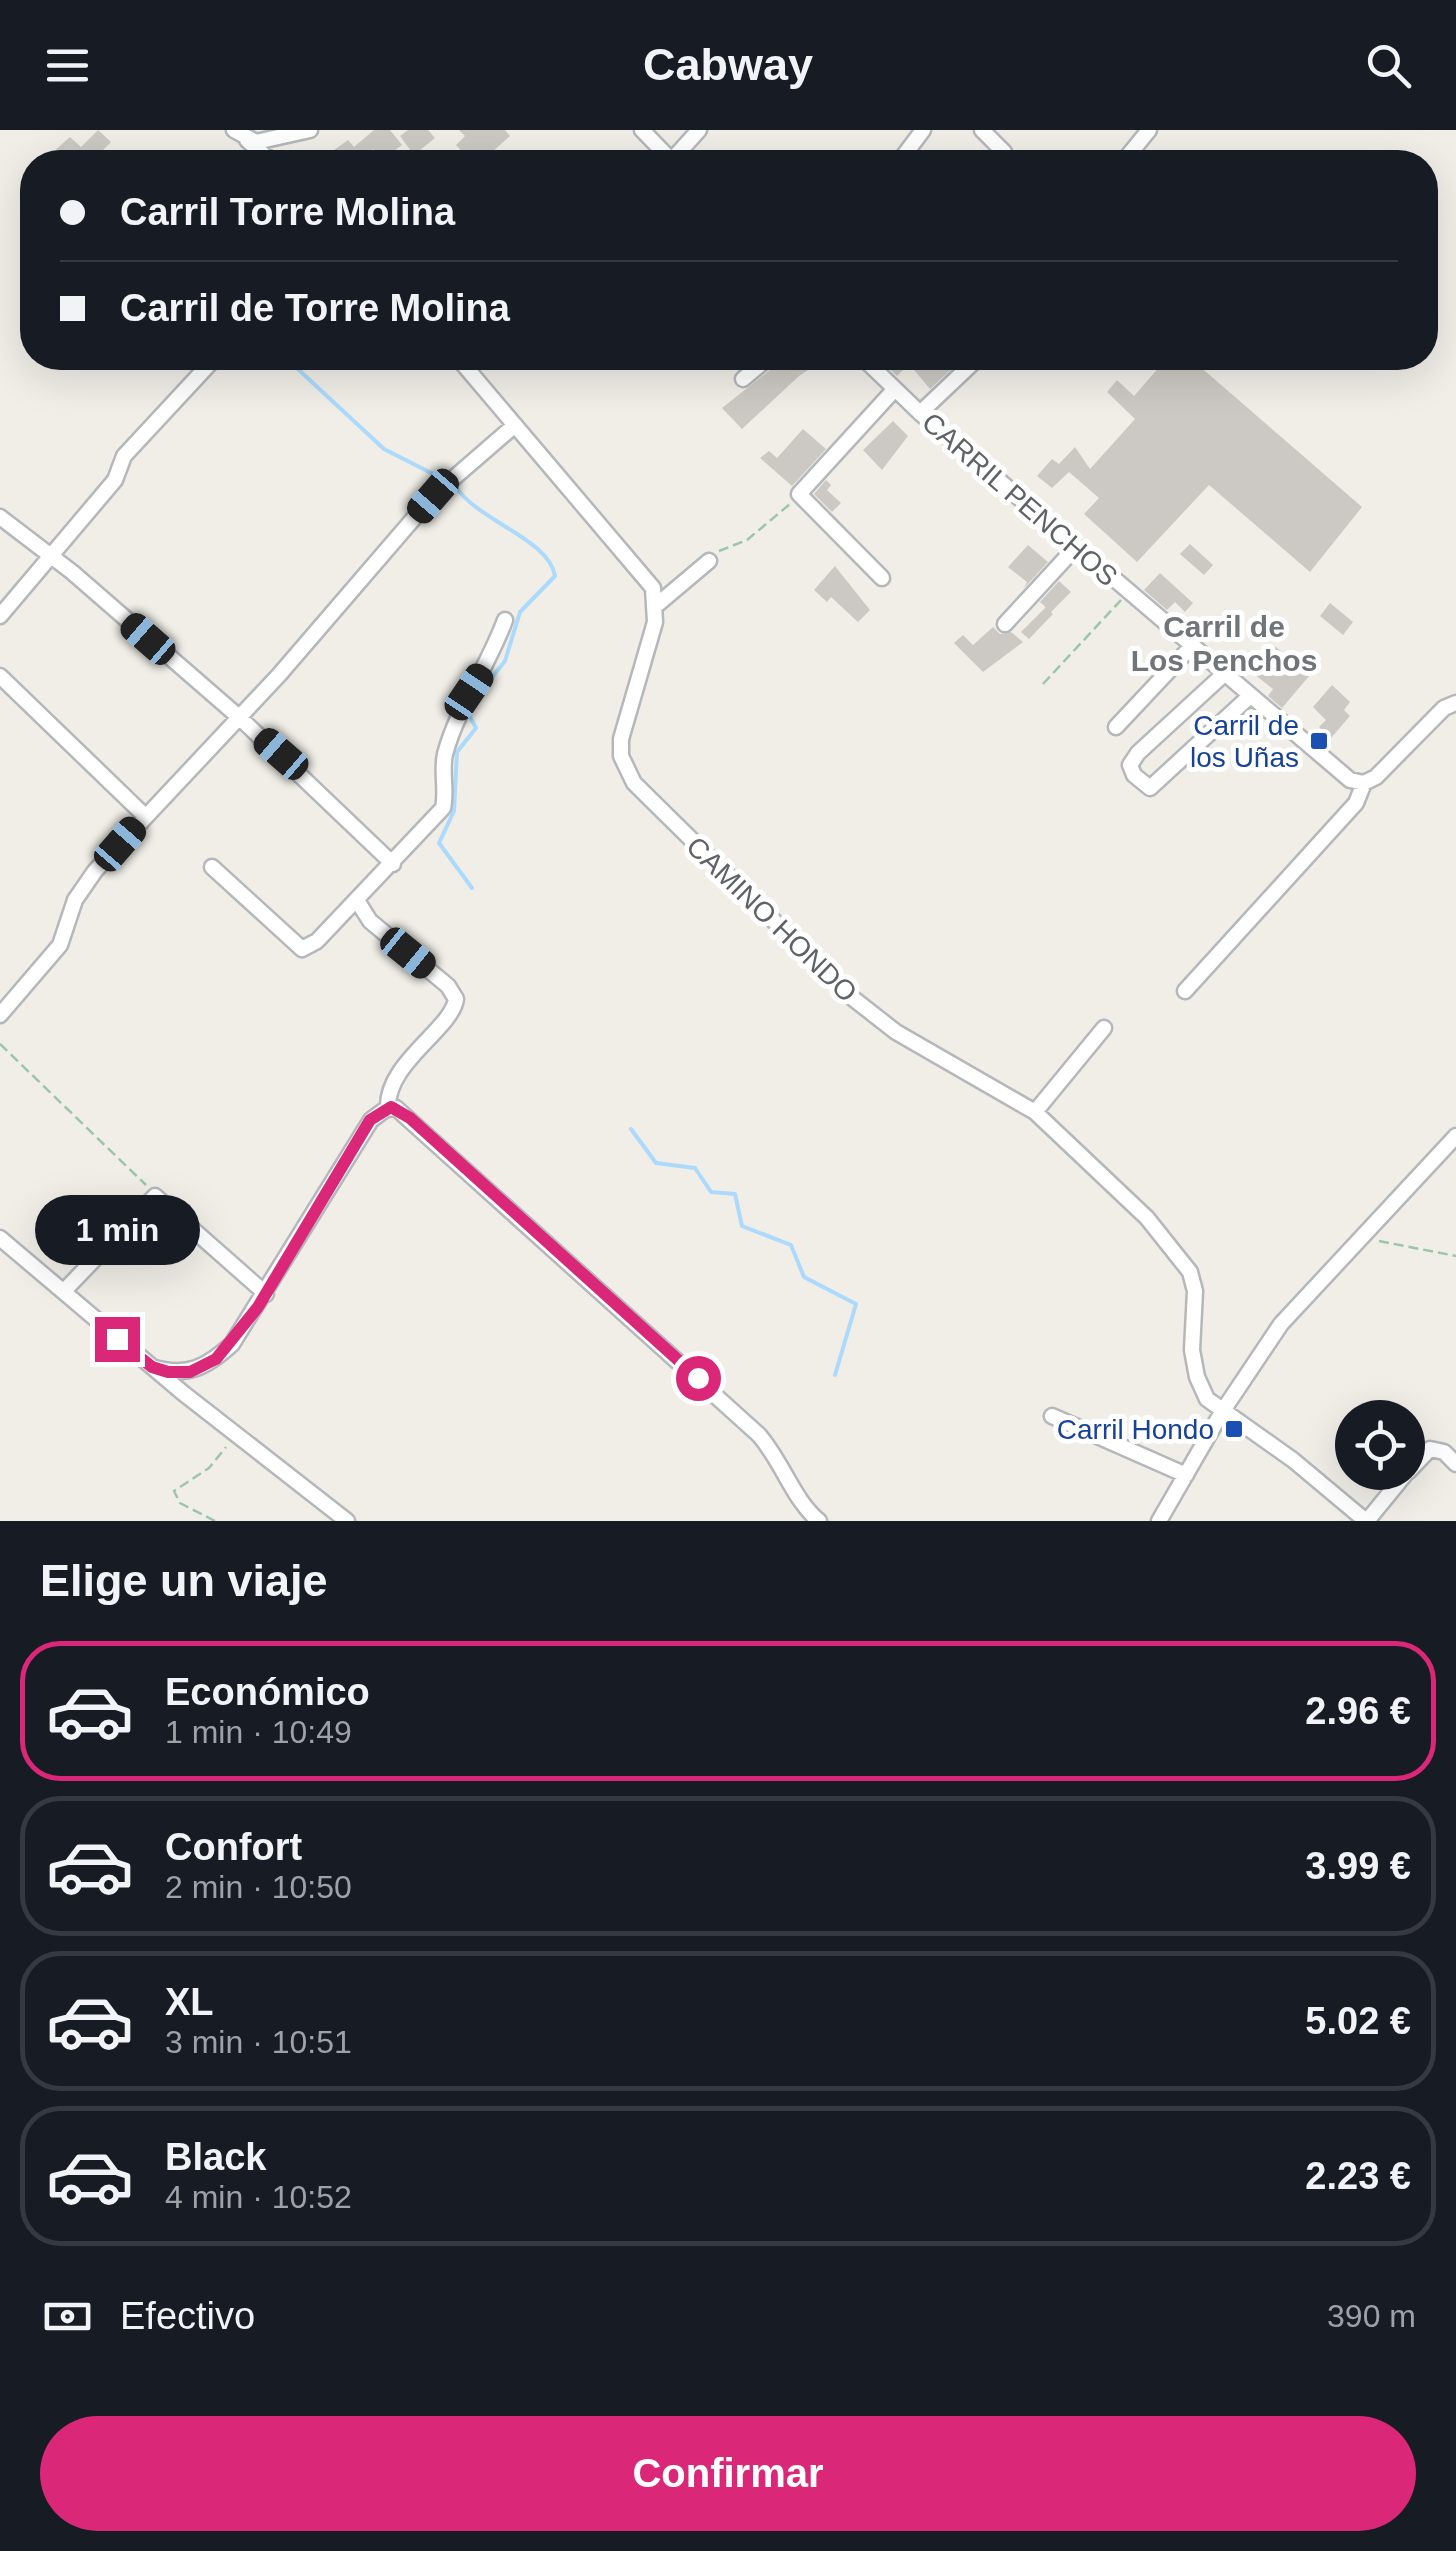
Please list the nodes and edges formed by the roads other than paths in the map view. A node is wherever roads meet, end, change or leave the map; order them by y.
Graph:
1 (310, 130) edge
2 (642, 130) edge
3 (699, 130) edge
4 (924, 130) edge
5 (982, 130) edge
6 (1149, 130) edge
7 (259, 146) edge
8 (661, 150) edge
9 (682, 150) edge
10 (908, 150) edge
11 (1002, 150) edge
12 (1133, 150) edge
13 (203, 370) edge
14 (468, 370) edge
15 (753, 370) edge
16 (875, 370) edge
17 (965, 370) edge
18 (742, 379) dead end
19 (894, 390) junction
20 (920, 413) junction
21 (516, 426) junction
22 (0, 517) edge
23 (1076, 547) junction
24 (51, 558) junction
25 (709, 561) road end
26 (882, 578) dead end
27 (658, 604) junction
28 (0, 616) edge
29 (505, 620) dead end
30 (1005, 624) dead end
31 (1192, 646) junction
32 (1224, 674) junction
33 (0, 676) edge
34 (1250, 696) junction
35 (1456, 703) edge
36 (240, 718) junction
37 (1116, 727) dead end
38 (1364, 783) junction
39 (145, 816) junction
40 (393, 864) junction
41 (212, 867) dead end
42 (358, 902) junction
43 (1185, 991) dead end
44 (0, 1014) edge
45 (1104, 1028) dead end
46 (388, 1108) junction
47 (1035, 1112) junction
48 (1456, 1136) edge
49 (0, 1238) edge
50 (64, 1291) junction
51 (266, 1294) junction
52 (152, 1367) junction
53 (190, 1372) junction
54 (178, 1390) junction
55 (1222, 1412) junction
56 (1052, 1416) dead end
57 (1425, 1454) edge
58 (1456, 1464) edge
59 (1186, 1475) junction
60 (1392, 1490) edge
61 (347, 1521) edge
62 (820, 1521) edge
63 (1159, 1521) edge
64 (1366, 1521) edge

1 - 7 street
2 - 8 street
3 - 9 street
4 - 10 street
5 - 11 street
6 - 12 street
13 - 24 street
14 - 21 street
15 - 18 street
16 - 19 street, CARRIL PENCHOS
17 - 20 street
19 - 20 street, CARRIL PENCHOS
19 - 26 street
20 - 23 street, CARRIL PENCHOS
21 - 27 street
21 - 36 street
22 - 24 street
23 - 30 street
23 - 31 street, CARRIL PENCHOS
24 - 28 street
24 - 36 street
25 - 27 street
27 - 47 street, CAMINO HONDO
29 - 40 street
31 - 32 street, CARRIL PENCHOS
31 - 37 street
32 - 34 street, CARRIL PENCHOS
32 - 34 street
33 - 39 street
34 - 38 street, CARRIL PENCHOS
35 - 38 street
36 - 39 street
36 - 40 street
38 - 43 street
39 - 44 street
40 - 42 street
41 - 42 street
42 - 46 street
45 - 47 street
46 - 51 street
46 - 62 street
47 - 55 street, CAMINO HONDO
48 - 55 street
49 - 50 street
50 - 51 street
50 - 52 street
51 - 53 street
52 - 53 street
52 - 54 street
53 - 54 street
54 - 61 street
55 - 59 street
55 - 64 street
56 - 59 street
57 - 58 street
59 - 63 street
60 - 64 street

